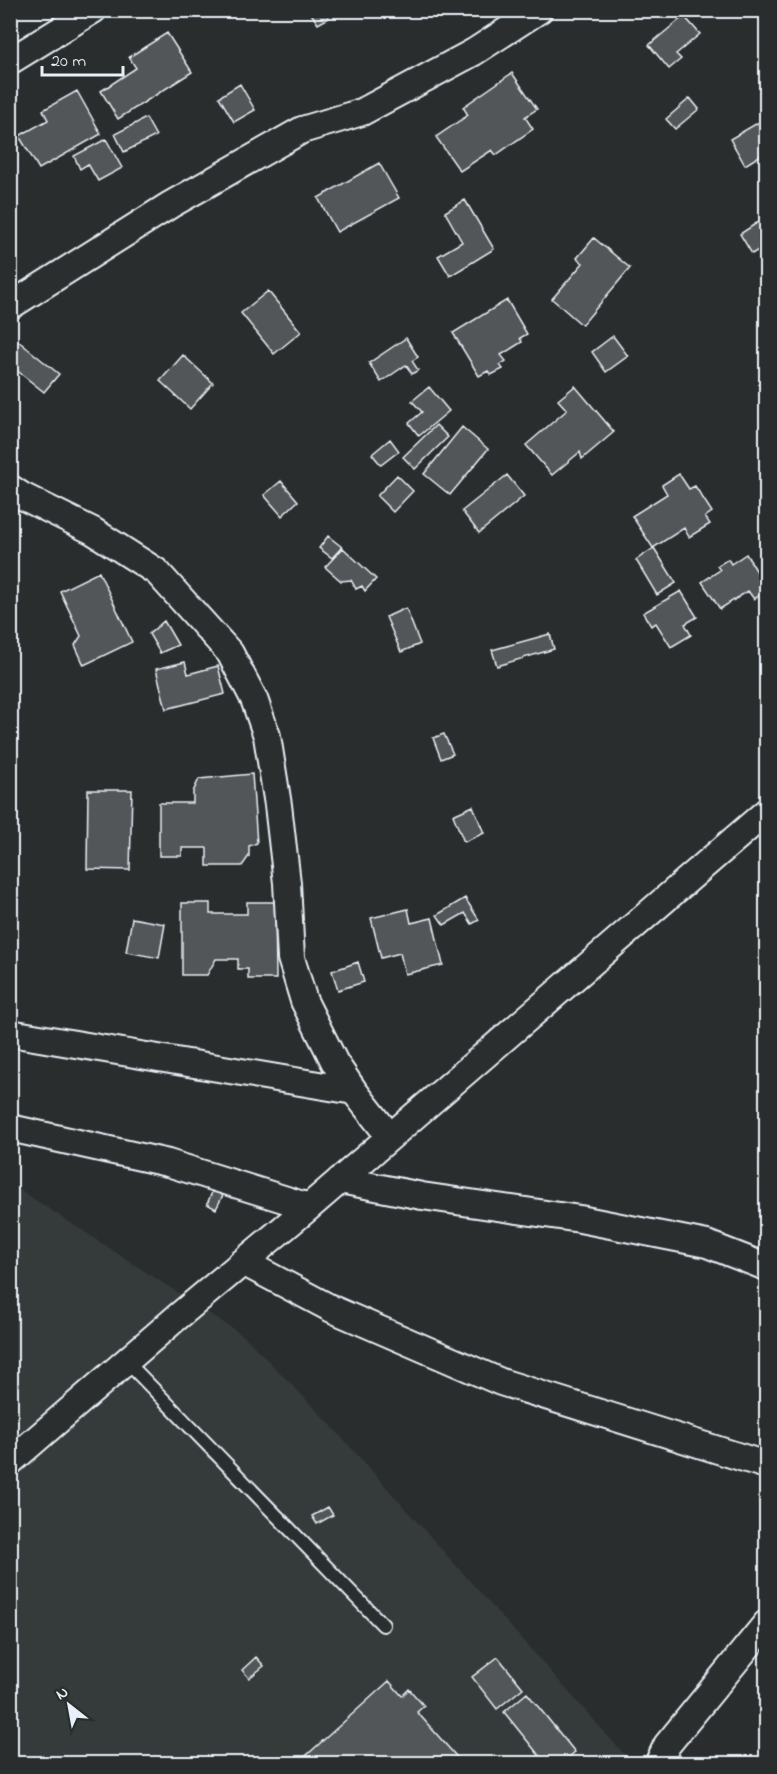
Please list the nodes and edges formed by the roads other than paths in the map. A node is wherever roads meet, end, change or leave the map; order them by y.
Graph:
1 (93, 10) edge
2 (539, 10) edge
3 (10, 61) edge
4 (10, 306) edge
5 (10, 488) edge
6 (766, 812) edge
7 (10, 1034) edge
8 (354, 1090) junction
9 (10, 1128) edge
10 (390, 1137) junction
11 (340, 1180) junction
12 (309, 1207) junction
13 (243, 1262) junction
14 (766, 1267) edge
15 (127, 1362) junction
16 (10, 1462) edge
17 (766, 1465) edge
18 (766, 1624) edge
19 (383, 1625) dead end
20 (658, 1764) edge

1 - 3 street
2 - 4 street
5 - 8 street
6 - 10 street
7 - 8 street
8 - 10 street
9 - 12 street
10 - 11 street
11 - 12 street
11 - 14 street
12 - 13 street
13 - 15 street
13 - 17 street
15 - 16 street
15 - 19 lane
18 - 20 street

